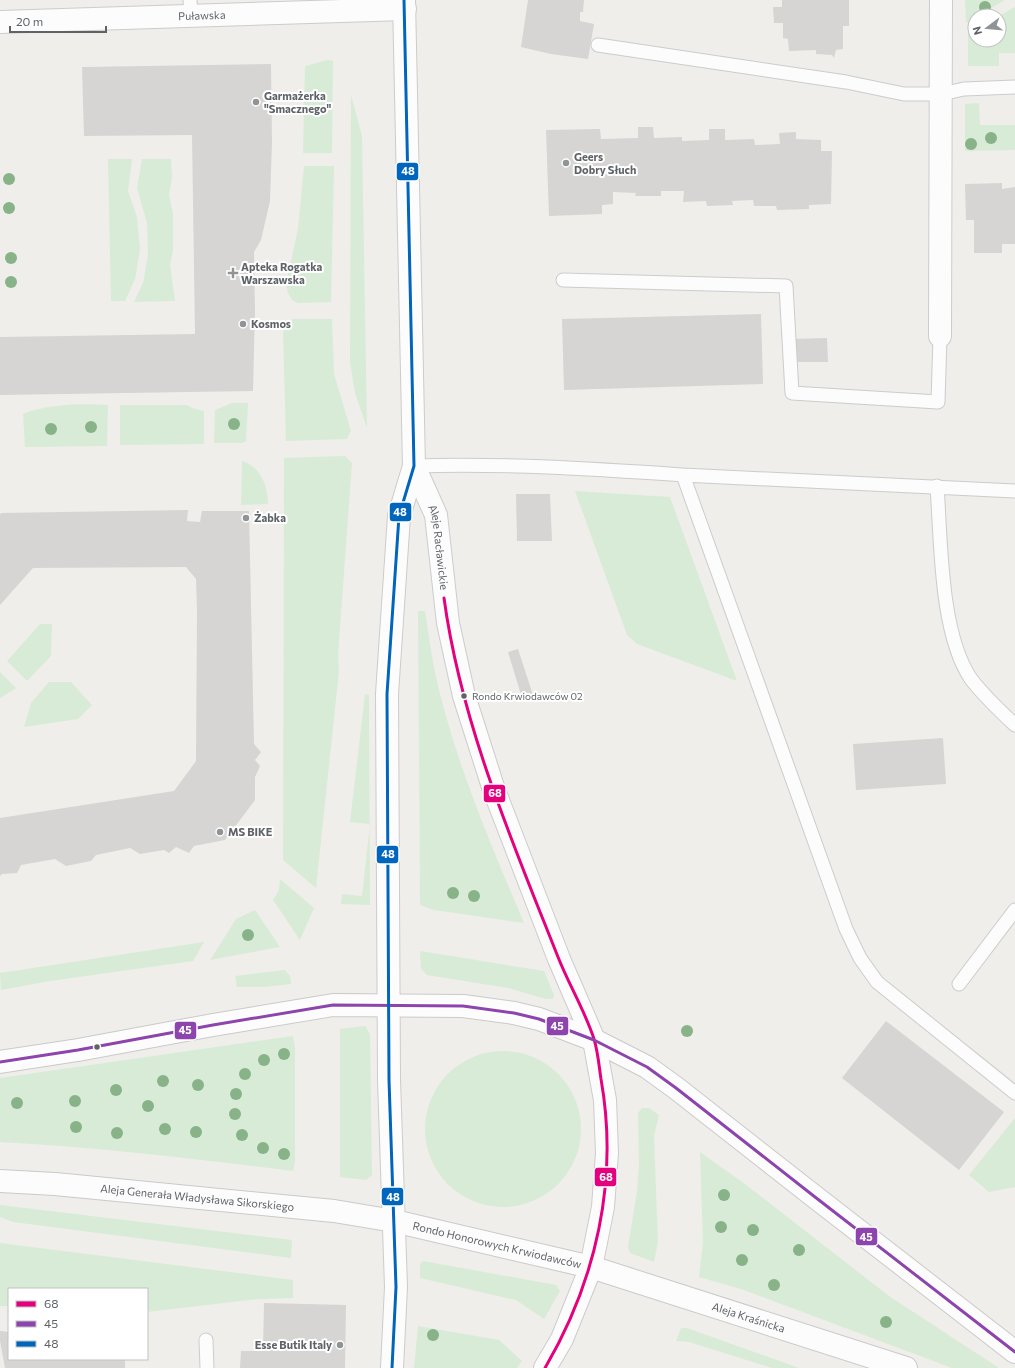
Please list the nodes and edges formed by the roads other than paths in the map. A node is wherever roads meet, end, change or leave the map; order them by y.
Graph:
1 (941, 0) edge
2 (404, 5) edge
3 (191, 8) edge
4 (0, 22) edge
5 (598, 45) dead end
6 (1015, 87) edge
7 (941, 94) junction
8 (563, 280) dead end
9 (940, 336) joint
10 (414, 466) junction
11 (683, 476) junction
12 (937, 486) junction
13 (1010, 490) edge
14 (1015, 501) edge
15 (1015, 725) edge
16 (1015, 910) edge
17 (959, 984) dead end
18 (388, 1006) junction
19 (594, 1040) junction
20 (0, 1062) edge
21 (1015, 1093) edge
22 (0, 1181) edge
23 (394, 1221) junction
24 (591, 1267) junction
25 (206, 1340) dead end
26 (1015, 1352) edge
27 (207, 1368) edge
28 (392, 1368) edge
29 (544, 1368) edge
30 (906, 1368) edge

1 - 7 street
2 - 3 street, Puławska
2 - 10 street, Aleje Racławickie
3 - 4 street, Puławska
5 - 7 lane
6 - 7 lane
7 - 9 street
8 - 9 lane
10 - 11 lane
10 - 18 street, Aleje Racławickie
10 - 19 street, Aleje Racławickie
11 - 12 lane
11 - 21 lane
12 - 13 lane
12 - 15 lane
13 - 14 lane
16 - 17 lane
18 - 19 street
18 - 20 street
18 - 23 street
19 - 24 street, Rondo Honorowych Krwiodawców
19 - 26 street
22 - 23 street, Aleja Generała Władysława Sikorskiego
23 - 24 street, Rondo Honorowych Krwiodawców
23 - 28 street
24 - 29 street
24 - 30 street, Aleja Kraśnicka
25 - 27 lane

